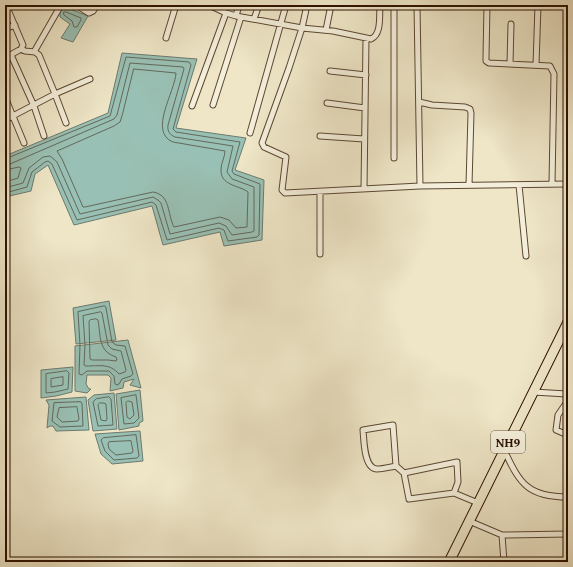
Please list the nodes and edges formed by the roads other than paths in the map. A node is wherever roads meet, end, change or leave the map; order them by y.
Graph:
1 (6, 5) edge
2 (61, 5) edge
3 (76, 5) edge
4 (97, 5) edge
5 (176, 5) edge
6 (209, 5) edge
7 (238, 5) edge
8 (259, 5) edge
9 (286, 5) edge
10 (307, 5) edge
11 (331, 5) edge
12 (380, 5) edge
13 (394, 5) edge
14 (417, 5) edge
15 (487, 5) edge
16 (538, 5) edge
17 (226, 13) junction
18 (238, 16) junction
19 (254, 19) junction
20 (281, 24) junction
21 (512, 24) dead end
22 (15, 25) junction
23 (302, 28) junction
24 (5, 29) edge
25 (326, 30) junction
26 (166, 38) dead end
27 (366, 39) junction
28 (21, 49) junction
29 (34, 52) junction
30 (11, 55) junction
31 (5, 58) edge
32 (510, 64) junction
33 (536, 65) junction
34 (330, 71) dead end
35 (366, 75) junction
36 (90, 79) dead end
37 (55, 94) junction
38 (5, 97) edge
39 (418, 102) junction
40 (327, 103) dead end
41 (214, 105) dead end
42 (34, 106) junction
43 (192, 106) dead end
44 (365, 108) junction
45 (12, 116) junction
46 (5, 120) edge
47 (66, 123) dead end
48 (250, 133) dead end
49 (44, 136) dead end
50 (320, 136) dead end
51 (364, 139) junction
52 (24, 144) dead end
53 (394, 158) dead end
54 (552, 184) junction
55 (568, 184) edge
56 (469, 185) junction
57 (519, 185) junction
58 (420, 186) junction
59 (364, 188) junction
60 (320, 192) junction
61 (320, 254) dead end
62 (526, 256) dead end
63 (568, 322) edge
64 (533, 392) junction
65 (568, 393) edge
66 (568, 434) edge
67 (504, 450) junction
68 (396, 466) junction
69 (404, 473) junction
70 (454, 493) junction
71 (568, 497) edge
72 (478, 503) junction
73 (469, 521) junction
74 (568, 534) edge
75 (502, 535) junction
76 (449, 562) edge
77 (504, 562) edge

1 - 22 street
2 - 29 street
3 - 4 street
5 - 26 street
6 - 17 street
7 - 18 street
8 - 19 street
9 - 20 street
10 - 23 street
11 - 25 street
12 - 27 street
13 - 53 street
14 - 39 street
15 - 32 street
16 - 33 street
17 - 18 street
17 - 43 street
18 - 19 street
18 - 41 street
19 - 20 street
20 - 23 street
20 - 48 street
21 - 32 street
22 - 24 street
22 - 28 street
23 - 25 street
23 - 60 street
25 - 27 street
27 - 35 street
28 - 29 street
28 - 30 street
29 - 37 street
30 - 31 street
30 - 42 street
32 - 33 street
33 - 54 street
34 - 35 street
35 - 44 street
36 - 37 street
37 - 42 street
37 - 47 street
38 - 45 street
39 - 56 street
39 - 58 street
40 - 44 street
42 - 45 street
42 - 49 street
44 - 51 street
45 - 46 street
45 - 52 street
50 - 51 street
51 - 59 street
54 - 55 street
54 - 57 street
56 - 57 street
56 - 58 street
57 - 62 street
58 - 59 street
59 - 60 street
60 - 61 street
63 - 64 highway, NH9
64 - 65 street
64 - 67 highway, NH9
65 - 66 street
67 - 71 street
67 - 72 highway, NH9
68 - 68 street
68 - 69 street
69 - 70 street
69 - 70 street
70 - 72 street
72 - 73 highway, NH9
73 - 75 street
73 - 76 highway, NH9
74 - 75 street
75 - 77 street

